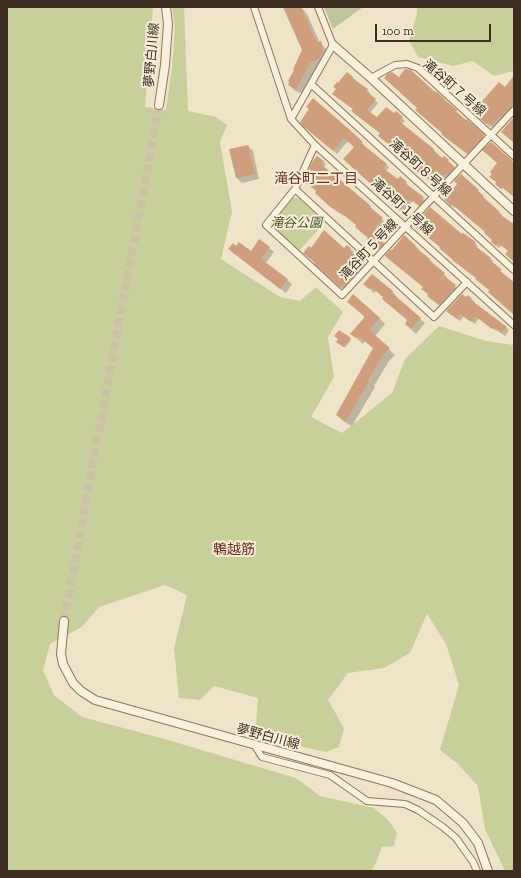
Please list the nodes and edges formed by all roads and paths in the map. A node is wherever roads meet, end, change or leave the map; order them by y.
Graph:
1 (166, 7) edge
2 (254, 7) edge
3 (318, 7) edge
4 (333, 45) junction
5 (371, 78) junction
6 (311, 84) junction
7 (159, 105) tunnel mouth
8 (514, 110) edge
9 (291, 119) junction
10 (491, 135) junction
11 (315, 145) junction
12 (514, 156) edge
13 (464, 165) junction
14 (295, 189) junction
15 (434, 196) junction
16 (514, 210) edge
17 (406, 227) junction
18 (374, 261) junction
19 (514, 270) edge
20 (467, 282) junction
21 (514, 325) edge
22 (64, 621) tunnel mouth
23 (255, 746) junction
24 (477, 871) edge
25 (488, 871) edge

1 - 7 street, 夢野白川線
2 - 9 street, 滝谷町１号線
3 - 4 street
4 - 5 street
4 - 6 street
5 - 10 street, 滝谷町７号線
5 - 13 street
6 - 9 street
6 - 15 street, 滝谷町８号線
8 - 10 street, 滝谷町５号線
9 - 11 street, 滝谷町１号線
10 - 12 street, 滝谷町７号線
10 - 13 street, 滝谷町５号線
11 - 14 street
11 - 17 street, 滝谷町１号線
13 - 15 street, 滝谷町５号線
13 - 16 street
14 - 18 street
14 - 18 street, 滝谷町５号線
15 - 17 street, 滝谷町５号線
15 - 19 street, 滝谷町８号線
17 - 18 street, 滝谷町５号線
17 - 20 street, 滝谷町１号線
18 - 20 street
20 - 21 street, 滝谷町１号線
22 - 23 street, 夢野白川線
23 - 24 street
23 - 25 street, 夢野白川線

